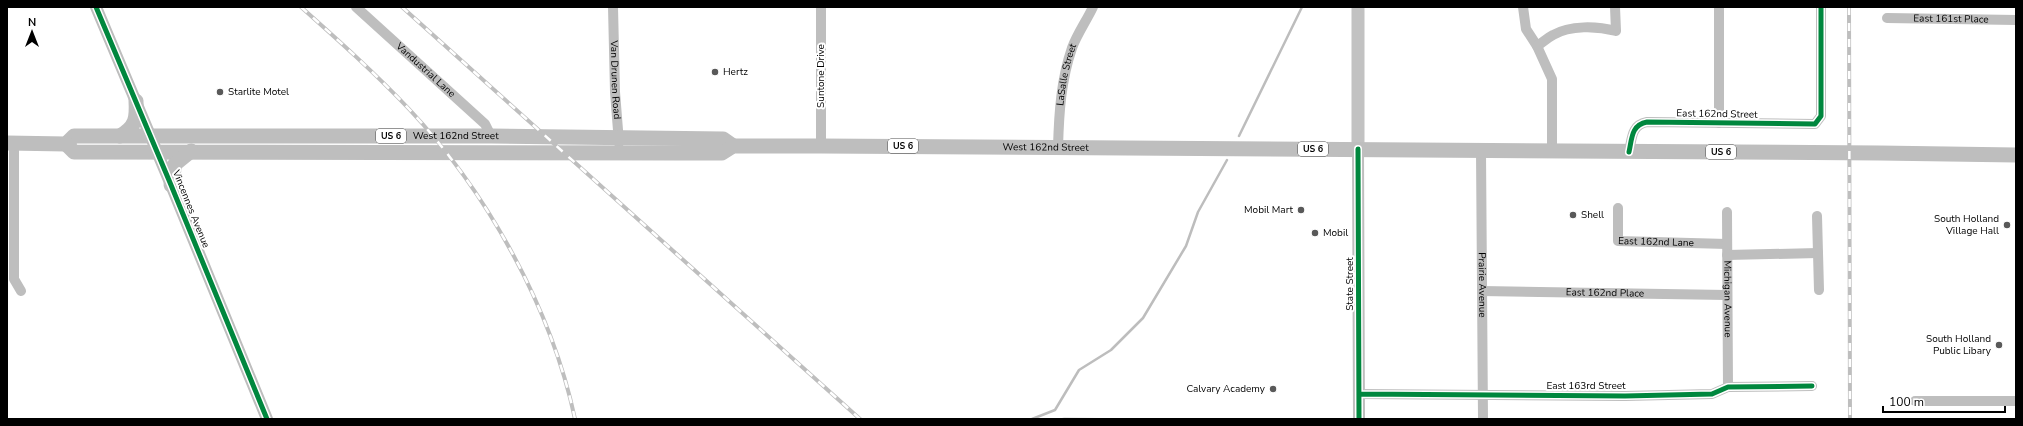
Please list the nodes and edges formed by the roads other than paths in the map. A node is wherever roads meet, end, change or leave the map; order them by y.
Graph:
1 (96, 7) edge
2 (356, 7) edge
3 (614, 7) edge
4 (821, 7) edge
5 (1094, 7) edge
6 (1358, 7) edge
7 (1523, 7) edge
8 (1615, 7) edge
9 (1718, 7) edge
10 (1821, 7) edge
11 (1887, 18) dead end
12 (2016, 20) edge
13 (1537, 46) junction
14 (136, 101) junction
15 (1719, 123) junction
16 (120, 136) junction
17 (491, 136) junction
18 (151, 137) junction
19 (617, 137) junction
20 (10, 144) edge
21 (66, 144) junction
22 (733, 146) junction
23 (821, 146) junction
24 (1058, 147) junction
25 (1358, 149) junction
26 (1481, 150) junction
27 (1552, 151) junction
28 (157, 152) junction
29 (191, 152) junction
30 (1628, 152) junction
31 (492, 153) junction
32 (620, 153) junction
33 (2016, 155) edge
34 (171, 185) junction
35 (1618, 208) dead end
36 (1727, 212) dead end
37 (1818, 216) dead end
38 (1727, 244) junction
39 (1818, 253) junction
40 (1727, 255) junction
41 (1819, 290) dead end
42 (21, 291) dead end
43 (1482, 291) junction
44 (1728, 296) junction
45 (1812, 386) dead end
46 (1728, 387) junction
47 (1359, 394) junction
48 (1482, 395) junction
49 (1915, 401) dead end
50 (2016, 401) edge
51 (266, 419) edge
52 (1359, 419) edge
53 (1483, 419) edge

1 - 14 street, Vincennes Avenue
2 - 17 street, Vandustrial Lane
3 - 19 street, Van Drunen Road
4 - 23 street, Suntone Drive
5 - 24 street, LaSalle Street
6 - 25 main road, State Street
7 - 13 street
8 - 13 street
9 - 15 street
10 - 15 street, East 162nd Street
11 - 12 street, East 161st Place
13 - 27 street
14 - 16 main road
14 - 18 street, Vincennes Avenue
15 - 30 street, East 162nd Street
16 - 18 main road, US 6
16 - 21 main road, US 6
17 - 18 main road, West 162nd Street / US 6
17 - 19 main road, West 162nd Street / US 6
17 - 31 main road
18 - 28 street, Vincennes Avenue
19 - 22 main road, West 162nd Street / US 6
19 - 32 street, Van Drunen Road
20 - 21 main road, US 6
20 - 42 street
21 - 28 main road, US 6
22 - 23 main road, West 162nd Street / US 6
22 - 32 main road, West 162nd Street / US 6
23 - 24 main road, West 162nd Street / US 6
24 - 25 main road, West 162nd Street / US 6
25 - 26 main road, US 6
25 - 47 street, State Street
26 - 27 main road, US 6
26 - 43 street, Prairie Avenue
27 - 30 main road, US 6
28 - 29 main road, West 162nd Street / US 6
28 - 34 street, Vincennes Avenue
29 - 31 main road, West 162nd Street / US 6
29 - 34 main road
30 - 33 main road, US 6
31 - 32 main road, West 162nd Street / US 6
34 - 51 street, Vincennes Avenue
35 - 38 street, East 162nd Lane
36 - 38 street, Michigan Avenue
37 - 39 street
38 - 40 street, Michigan Avenue
39 - 40 street
39 - 41 street
40 - 44 street, Michigan Avenue
43 - 44 street, East 162nd Place
43 - 48 street, Prairie Avenue
44 - 46 street, Michigan Avenue
45 - 46 street, East 163rd Street
46 - 48 street, East 163rd Street
47 - 48 street, East 163rd Street
47 - 52 street, State Street
48 - 53 street, Prairie Avenue
49 - 50 street

